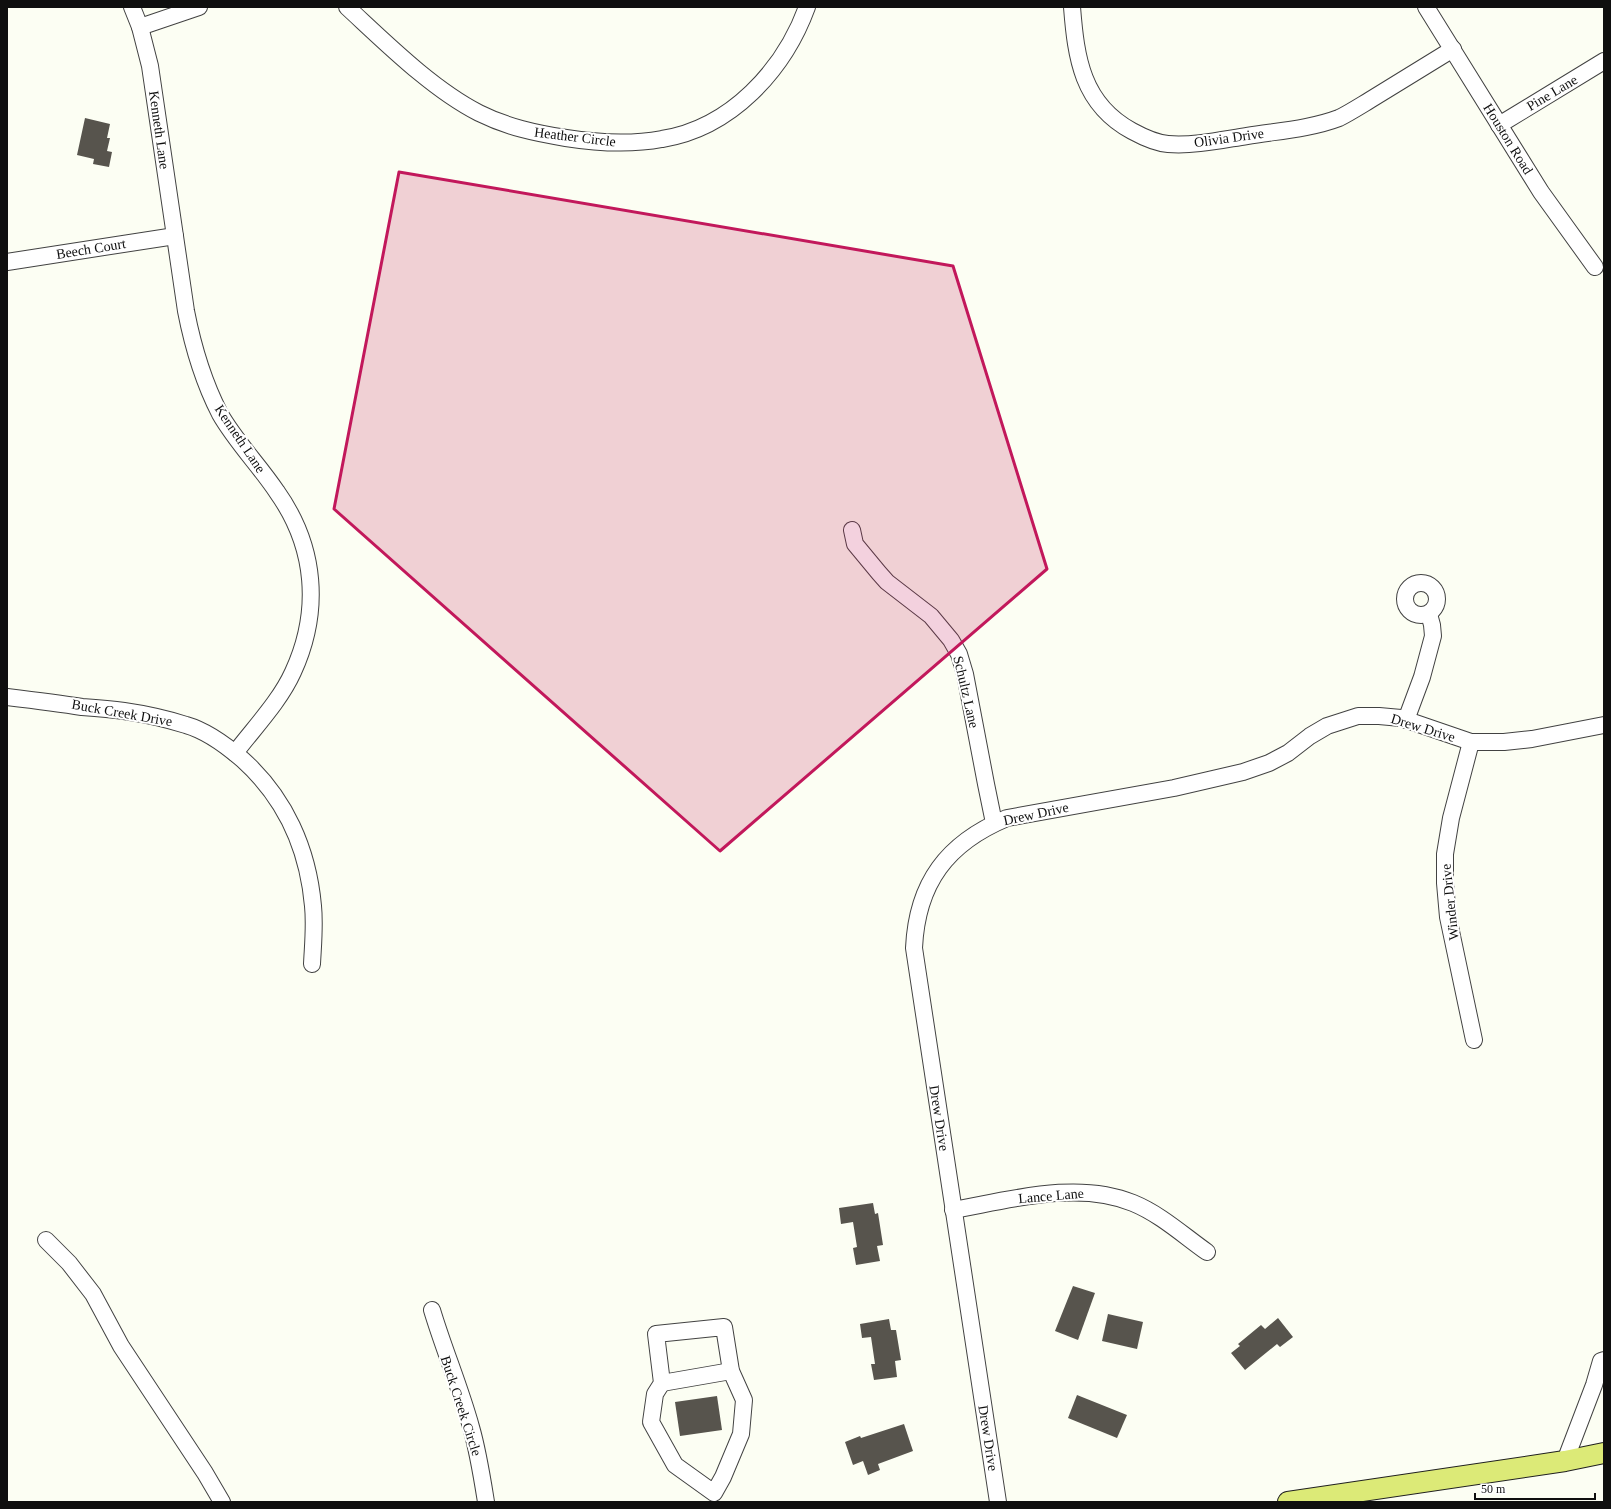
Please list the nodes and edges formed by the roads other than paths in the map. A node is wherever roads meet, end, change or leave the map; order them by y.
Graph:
1 (132, 7) edge
2 (199, 7) edge
3 (347, 7) edge
4 (807, 7) edge
5 (1072, 7) edge
6 (1426, 7) edge
7 (140, 26) junction
8 (1452, 49) junction
9 (1604, 61) edge
10 (1499, 125) junction
11 (174, 236) junction
12 (7, 262) edge
13 (1595, 268) dead end
14 (852, 530) dead end
15 (1429, 614) dead end
16 (7, 697) edge
17 (1406, 720) junction
18 (1604, 725) edge
19 (1471, 742) junction
20 (235, 753) junction
21 (994, 823) junction
22 (312, 964) dead end
23 (1474, 1040) dead end
24 (953, 1210) junction
25 (46, 1240) dead end
26 (1207, 1252) dead end
27 (432, 1310) dead end
28 (1604, 1360) edge
29 (731, 1371) junction
30 (662, 1383) junction
31 (1604, 1453) edge
32 (1565, 1461) junction
33 (1372, 1496) edge
34 (715, 1497) edge
35 (222, 1502) edge
36 (486, 1502) edge
37 (998, 1502) edge
38 (1288, 1502) edge

1 - 7 street, Kenneth Lane
2 - 7 street
3 - 4 street, Heather Circle
5 - 8 street, Olivia Drive
6 - 8 street, Houston Road
7 - 11 street, Kenneth Lane
8 - 10 street, Houston Road
9 - 10 street, Pine Lane
10 - 13 street, Houston Road
11 - 12 street, Beech Court
11 - 20 street, Kenneth Lane
14 - 21 street, Schultz Lane
15 - 17 street
16 - 20 street, Buck Creek Drive
17 - 19 street, Drew Drive
17 - 21 street, Drew Drive
18 - 19 street, Drew Drive
19 - 23 street, Winder Drive
20 - 22 street, Buck Creek Drive
21 - 24 street, Drew Drive
24 - 26 street, Lance Lane
24 - 37 street, Drew Drive
25 - 35 street
27 - 36 street, Buck Creek Circle
28 - 32 street
29 - 30 street
29 - 30 street
29 - 34 street
30 - 34 street
31 - 32 main road
32 - 33 main road
33 - 38 main road

